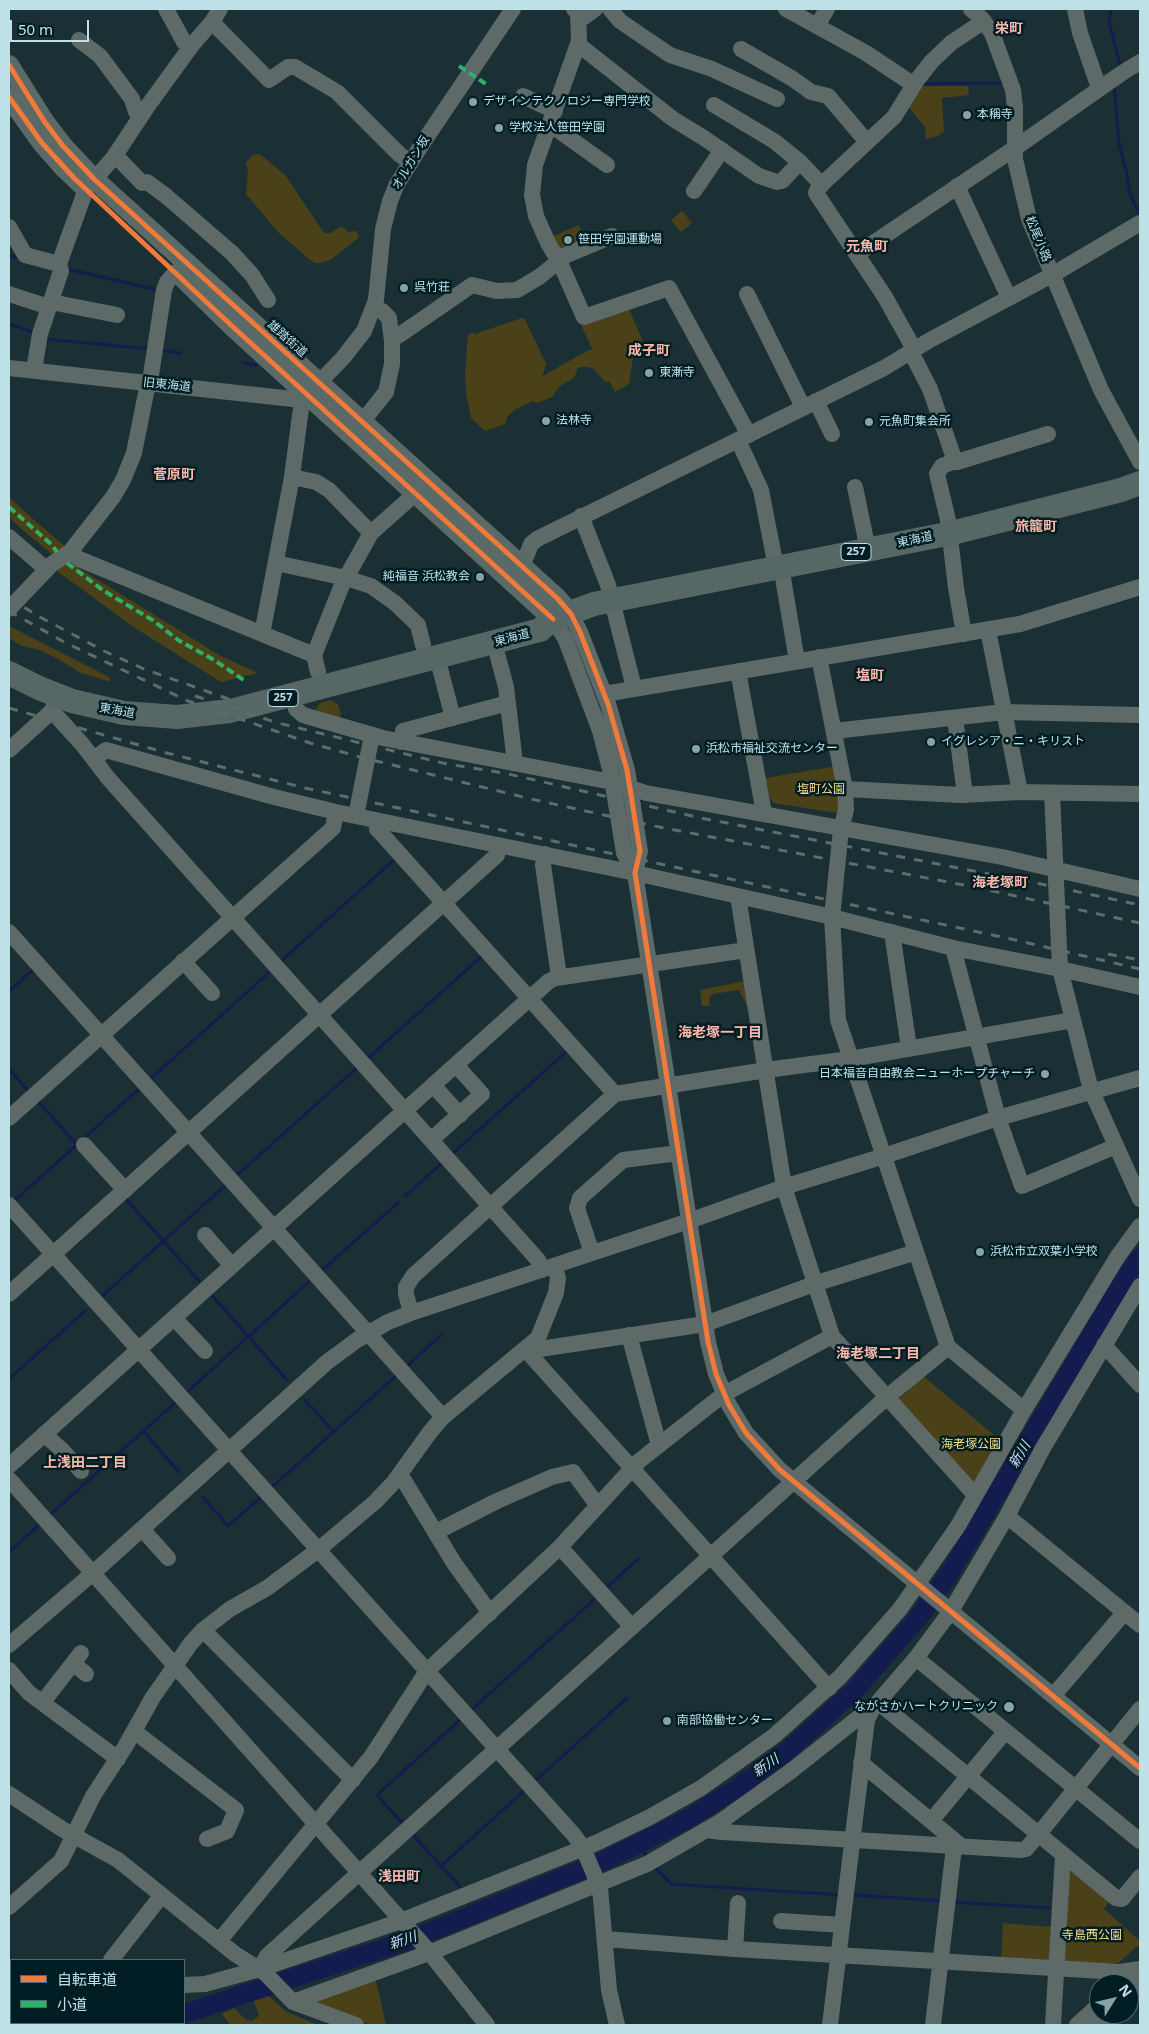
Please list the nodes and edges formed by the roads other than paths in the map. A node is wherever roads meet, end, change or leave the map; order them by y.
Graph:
1 (166, 9) edge
2 (513, 9) edge
3 (595, 9) edge
4 (610, 9) edge
5 (786, 9) edge
6 (827, 9) edge
7 (971, 9) edge
8 (1075, 9) edge
9 (576, 13) edge
10 (216, 15) edge
11 (984, 21) junction
12 (817, 26) junction
13 (79, 40) dead end
14 (190, 47) junction
15 (577, 47) junction
16 (741, 49) dead end
17 (1140, 62) edge
18 (9, 65) edge
19 (914, 84) junction
20 (1099, 88) junction
21 (523, 96) dead end
22 (9, 99) edge
23 (777, 99) dead end
24 (714, 105) dead end
25 (141, 115) junction
26 (553, 118) junction
27 (867, 142) junction
28 (1015, 148) junction
29 (722, 150) junction
30 (115, 155) junction
31 (410, 162) junction
32 (800, 162) junction
33 (607, 165) dead end
34 (90, 184) junction
35 (822, 185) junction
36 (957, 186) junction
37 (694, 191) dead end
38 (1140, 223) edge
39 (9, 227) edge
40 (612, 236) dead end
41 (857, 254) junction
42 (558, 260) junction
43 (59, 264) junction
44 (176, 272) junction
45 (1052, 275) junction
46 (9, 294) edge
47 (747, 294) dead end
48 (1009, 298) junction
49 (268, 300) dead end
50 (50, 304) junction
51 (374, 308) junction
52 (117, 315) dead end
53 (392, 337) junction
54 (913, 350) junction
55 (9, 368) edge
56 (34, 370) junction
57 (149, 383) junction
58 (309, 392) junction
59 (810, 404) junction
60 (362, 422) junction
61 (832, 434) dead end
62 (1048, 434) dead end
63 (743, 438) junction
64 (955, 461) junction
65 (1140, 462) edge
66 (292, 477) junction
67 (1140, 484) edge
68 (855, 487) dead end
69 (416, 493) junction
70 (581, 516) junction
71 (371, 533) junction
72 (950, 533) junction
73 (9, 537) edge
74 (868, 550) junction
75 (70, 552) junction
76 (276, 564) junction
77 (519, 564) junction
78 (778, 567) junction
79 (46, 569) junction
80 (346, 578) junction
81 (1140, 588) edge
82 (611, 601) junction
83 (9, 610) edge
84 (562, 616) junction
85 (988, 630) junction
86 (262, 634) junction
87 (964, 634) junction
88 (494, 642) junction
89 (430, 651) junction
90 (9, 654) edge
91 (819, 657) junction
92 (797, 661) junction
93 (316, 664) junction
94 (738, 671) junction
95 (9, 672) edge
96 (634, 688) junction
97 (604, 694) junction
98 (292, 696) junction
99 (55, 703) junction
100 (508, 704) junction
101 (1004, 712) junction
102 (1140, 715) edge
103 (453, 718) junction
104 (955, 718) junction
105 (834, 732) junction
106 (372, 736) junction
107 (401, 742) junction
108 (9, 750) edge
109 (94, 759) junction
110 (512, 763) junction
111 (612, 782) junction
112 (630, 788) junction
113 (845, 789) junction
114 (1020, 792) junction
115 (1052, 793) junction
116 (1140, 794) edge
117 (965, 795) junction
118 (336, 812) junction
119 (764, 813) junction
120 (356, 816) junction
121 (379, 821) junction
122 (841, 829) junction
123 (499, 845) junction
124 (545, 854) junction
125 (1055, 870) junction
126 (635, 873) junction
127 (1140, 889) edge
128 (738, 896) junction
129 (444, 903) junction
130 (832, 917) junction
131 (232, 918) junction
132 (9, 932) edge
133 (892, 932) junction
134 (952, 948) junction
135 (746, 950) junction
136 (183, 961) junction
137 (649, 963) junction
138 (1060, 969) junction
139 (559, 977) junction
140 (1140, 987) edge
141 (212, 993) dead end
142 (530, 999) junction
143 (319, 1015) junction
144 (1073, 1020) junction
145 (101, 1035) junction
146 (975, 1038) junction
147 (909, 1048) junction
148 (850, 1059) junction
149 (456, 1065) junction
150 (766, 1070) junction
151 (1140, 1078) edge
152 (433, 1085) junction
153 (668, 1085) junction
154 (1091, 1090) junction
155 (615, 1094) junction
156 (404, 1111) junction
157 (460, 1114) junction
158 (9, 1118) edge
159 (998, 1118) junction
160 (188, 1133) junction
161 (431, 1140) junction
162 (84, 1144) dead end
163 (1116, 1146) junction
164 (679, 1153) junction
165 (884, 1156) junction
166 (784, 1187) junction
167 (124, 1190) junction
168 (1140, 1199) edge
169 (9, 1205) edge
170 (490, 1206) junction
171 (689, 1222) junction
172 (1140, 1226) edge
173 (274, 1228) junction
174 (205, 1235) dead end
175 (916, 1252) junction
176 (592, 1253) junction
177 (53, 1254) junction
178 (232, 1266) junction
179 (548, 1268) junction
180 (814, 1284) junction
181 (1140, 1286) edge
182 (9, 1294) edge
183 (411, 1313) junction
184 (174, 1318) junction
185 (705, 1324) junction
186 (368, 1333) junction
187 (629, 1335) junction
188 (832, 1336) junction
189 (1104, 1345) junction
190 (948, 1347) junction
191 (525, 1349) junction
192 (138, 1350) junction
193 (205, 1351) dead end
194 (1140, 1385) edge
195 (724, 1394) junction
196 (887, 1398) junction
197 (1024, 1410) junction
198 (443, 1418) junction
199 (44, 1434) junction
200 (661, 1444) junction
201 (229, 1450) junction
202 (9, 1466) edge
203 (632, 1468) junction
204 (81, 1471) dead end
205 (399, 1476) junction
206 (9, 1479) edge
207 (794, 1482) junction
208 (975, 1495) junction
209 (598, 1506) junction
210 (1007, 1516) junction
211 (142, 1529) junction
212 (436, 1532) junction
213 (560, 1547) junction
214 (318, 1550) junction
215 (711, 1556) junction
216 (168, 1558) dead end
217 (93, 1573) junction
218 (920, 1586) junction
219 (947, 1609) junction
220 (1124, 1612) junction
221 (490, 1613) junction
222 (1140, 1626) edge
223 (632, 1628) junction
224 (203, 1630) junction
225 (9, 1645) edge
226 (916, 1658) junction
227 (175, 1666) junction
228 (9, 1670) edge
229 (427, 1671) junction
230 (86, 1674) dead end
231 (829, 1688) junction
232 (1053, 1696) junction
233 (42, 1703) junction
234 (874, 1709) junction
235 (1140, 1709) edge
236 (134, 1731) junction
237 (1005, 1732) junction
238 (1112, 1745) junction
239 (497, 1749) junction
240 (118, 1759) junction
241 (861, 1763) junction
242 (1140, 1768) edge
243 (968, 1776) junction
244 (352, 1780) junction
245 (1075, 1789) junction
246 (9, 1794) edge
247 (931, 1821) junction
248 (316, 1825) junction
249 (706, 1830) junction
250 (74, 1835) junction
251 (1038, 1835) junction
252 (207, 1839) dead end
253 (853, 1840) junction
254 (1140, 1841) edge
255 (957, 1847) junction
256 (584, 1850) junction
257 (1062, 1855) junction
258 (359, 1873) junction
259 (1140, 1877) edge
260 (597, 1883) junction
261 (162, 1895) junction
262 (738, 1903) dead end
263 (10, 1904) edge
264 (781, 1921) dead end
265 (403, 1923) junction
266 (842, 1925) junction
267 (605, 1939) junction
268 (219, 1941) junction
269 (735, 1949) junction
270 (427, 1951) junction
271 (838, 1955) junction
272 (112, 1959) edge
273 (940, 1960) junction
274 (1056, 1967) junction
275 (1140, 1970) edge
276 (262, 1971) junction
277 (185, 1985) edge
278 (290, 1999) junction
279 (1089, 2014) edge
280 (345, 2023) edge
281 (487, 2025) edge
282 (618, 2025) edge
283 (830, 2025) edge
284 (933, 2025) edge
285 (1053, 2025) edge
286 (1077, 2025) edge

1 - 14 street
2 - 31 street, オルガン坂
3 - 9 street
4 - 23 street
5 - 12 street
6 - 12 street
7 - 11 street, 松尾小路
8 - 20 street
9 - 15 street
10 - 14 street
10 - 31 street
11 - 19 street
11 - 28 street, 松尾小路
12 - 19 street
13 - 25 street
14 - 25 street
15 - 26 street
15 - 29 street
16 - 27 street
17 - 20 street
18 - 34 main road, 雄踏街道
19 - 27 street
20 - 28 street
21 - 26 street
22 - 34 main road, 雄踏街道
24 - 32 street
25 - 30 street
26 - 33 street
26 - 42 street
27 - 35 street
28 - 36 street
28 - 45 street, 松尾小路
29 - 32 street
29 - 37 street
30 - 34 street
30 - 49 street
31 - 51 street, オルガン坂
32 - 35 street
34 - 43 street
34 - 44 main road, 雄踏街道
34 - 58 main road, 雄踏街道
35 - 41 street
36 - 41 street
36 - 48 street
38 - 45 street
39 - 43 street
40 - 42 street
41 - 54 street
42 - 53 street
42 - 63 street
43 - 50 street
44 - 57 street
44 - 58 main road, 雄踏街道
45 - 48 street
45 - 65 street, 松尾小路
46 - 50 street
47 - 59 street
48 - 54 street
50 - 52 street
50 - 56 street
51 - 53 street
51 - 58 street, オルガン坂
53 - 60 street
54 - 59 street
54 - 64 street
55 - 56 street, 旧東海道
56 - 57 street, 旧東海道
57 - 58 street, 旧東海道
57 - 75 street
58 - 60 main road, 雄踏街道
58 - 66 street
58 - 69 main road, 雄踏街道
59 - 61 street
59 - 63 street
60 - 77 main road, 雄踏街道
62 - 64 street
63 - 70 street
63 - 78 street
64 - 72 street
66 - 71 street
66 - 76 street
67 - 72 highway, 東海道 / 257
68 - 74 street
69 - 71 street
69 - 84 main road, 雄踏街道
70 - 77 street
70 - 82 street
71 - 80 street
72 - 74 highway, 東海道 / 257
72 - 87 street
73 - 79 street
74 - 78 highway, 東海道 / 257
75 - 79 street
75 - 86 street
76 - 80 street
76 - 86 street
77 - 84 main road, 雄踏街道
78 - 82 highway, 東海道 / 257
78 - 92 street
79 - 83 street
80 - 89 street
80 - 93 street
81 - 85 street
82 - 84 highway, 東海道 / 257
82 - 96 street
84 - 88 highway, 東海道 / 257
84 - 89 highway, 東海道 / 257
84 - 97 street
84 - 111 street
85 - 87 street
85 - 101 street
86 - 93 street
87 - 91 street
88 - 89 highway, 東海道 / 257
88 - 100 street
89 - 93 highway, 東海道 / 257
89 - 98 highway, 東海道 / 257
89 - 103 street
90 - 93 highway, 東海道 / 257
91 - 92 street
91 - 105 street
92 - 94 street
94 - 96 street
94 - 119 street
95 - 99 highway, 東海道 / 257
96 - 97 street
97 - 112 street
98 - 99 highway, 東海道 / 257
98 - 106 street
99 - 108 street
99 - 109 street
100 - 103 street
100 - 110 street
101 - 102 street
101 - 104 street
101 - 114 street
103 - 107 street
104 - 105 street
104 - 117 street
105 - 113 street
106 - 107 street
106 - 120 street
107 - 110 street
109 - 118 street
109 - 131 street
110 - 111 street
111 - 112 street
111 - 126 street
112 - 119 street
112 - 126 street
113 - 117 street
113 - 122 street
114 - 115 street
114 - 117 street
115 - 116 street
115 - 125 street
118 - 120 street
118 - 131 street
119 - 122 street
120 - 121 street
121 - 123 street
121 - 129 street
122 - 125 street
122 - 130 street
123 - 124 street
123 - 129 street
124 - 126 street
124 - 139 street
125 - 127 street
125 - 138 street
126 - 128 street
126 - 137 street
128 - 130 street
128 - 135 street
129 - 142 street
129 - 143 street
130 - 133 street
130 - 148 street
131 - 136 street
131 - 143 street
132 - 145 street
133 - 134 street
133 - 147 street
134 - 138 street
134 - 146 street
135 - 137 street
135 - 150 street
136 - 141 street
136 - 145 street
137 - 139 street
137 - 153 street
138 - 140 street
138 - 144 street
139 - 142 street
142 - 149 street
142 - 155 street
143 - 156 street
143 - 160 street
144 - 146 street
144 - 154 street
145 - 158 street
145 - 160 street
146 - 147 street
146 - 159 street
147 - 148 street
148 - 150 street
148 - 165 street
149 - 152 street
149 - 157 street
150 - 153 street
150 - 166 street
151 - 154 street
152 - 156 street
152 - 157 street
153 - 155 street
153 - 164 street
154 - 159 street
154 - 163 street
155 - 170 street
156 - 161 street
156 - 173 street
157 - 161 street
159 - 163 street
159 - 165 street
160 - 167 street
160 - 173 street
161 - 170 street
162 - 167 street
163 - 168 street
164 - 171 street
164 - 176 street
165 - 166 street
165 - 175 street
166 - 171 street
166 - 180 street
167 - 177 street
169 - 177 street
170 - 179 street
170 - 183 street
171 - 176 street
171 - 185 street
172 - 197 street
173 - 178 street
173 - 186 street
174 - 178 street
175 - 180 street
175 - 190 street
176 - 179 street
177 - 182 street
177 - 192 street
178 - 184 street
179 - 183 street
179 - 191 street
180 - 185 street
180 - 188 street
181 - 189 street
183 - 186 street
184 - 192 street
184 - 193 street
185 - 187 street
185 - 195 street
186 - 198 street
186 - 201 street
187 - 191 street
187 - 200 street
188 - 195 street
188 - 196 street
189 - 194 street
189 - 210 street
190 - 196 street
190 - 197 street
191 - 198 street
191 - 203 street
192 - 199 street
192 - 201 street
195 - 200 street
195 - 207 street
196 - 207 street
196 - 208 street
197 - 208 street
198 - 205 street
199 - 202 street
199 - 204 street
200 - 203 street
201 - 211 street
201 - 214 street
203 - 209 street
203 - 215 street
205 - 212 street
205 - 214 street
206 - 217 street
207 - 215 street
207 - 218 street
208 - 218 street
209 - 212 street
209 - 213 street
210 - 219 street
210 - 220 street
211 - 216 street
211 - 217 street
212 - 221 street
213 - 221 street
213 - 223 street
214 - 224 street
214 - 229 street
215 - 223 street
215 - 231 street
217 - 225 street
217 - 227 street
218 - 219 street
218 - 231 street
219 - 226 street
219 - 232 street
220 - 222 street
220 - 232 street
221 - 229 street
223 - 239 street
224 - 227 street
224 - 244 street
226 - 234 street
226 - 237 street
227 - 236 street
227 - 248 street
228 - 233 street
229 - 239 street
229 - 244 street
230 - 233 street
231 - 256 street
232 - 238 street
233 - 240 street
234 - 241 street
234 - 243 street
234 - 249 street
235 - 238 street
236 - 240 street
236 - 252 street
237 - 243 street
237 - 245 street
238 - 242 street
238 - 245 street
239 - 256 street
239 - 258 street
240 - 250 street
241 - 247 street
241 - 253 street
243 - 247 street
243 - 251 street
244 - 248 street
245 - 251 street
245 - 254 street
246 - 250 street
247 - 255 street
248 - 258 street
248 - 268 street
249 - 253 street
249 - 260 street
250 - 261 street
250 - 263 street
251 - 255 street
251 - 257 street
253 - 255 street
253 - 266 street
255 - 273 street
256 - 260 street
256 - 265 street
257 - 259 street
257 - 274 street
258 - 265 street
258 - 276 street
260 - 267 street
260 - 270 street
261 - 268 street
261 - 272 street
262 - 269 street
264 - 266 street
265 - 270 street
265 - 276 street
266 - 271 street
267 - 269 street
267 - 282 street
268 - 276 street
269 - 271 street
270 - 278 street
270 - 281 street
271 - 273 street
271 - 283 street
273 - 274 street
273 - 284 street
274 - 275 street
274 - 285 street
276 - 277 street
276 - 278 street
278 - 280 street
279 - 286 street

